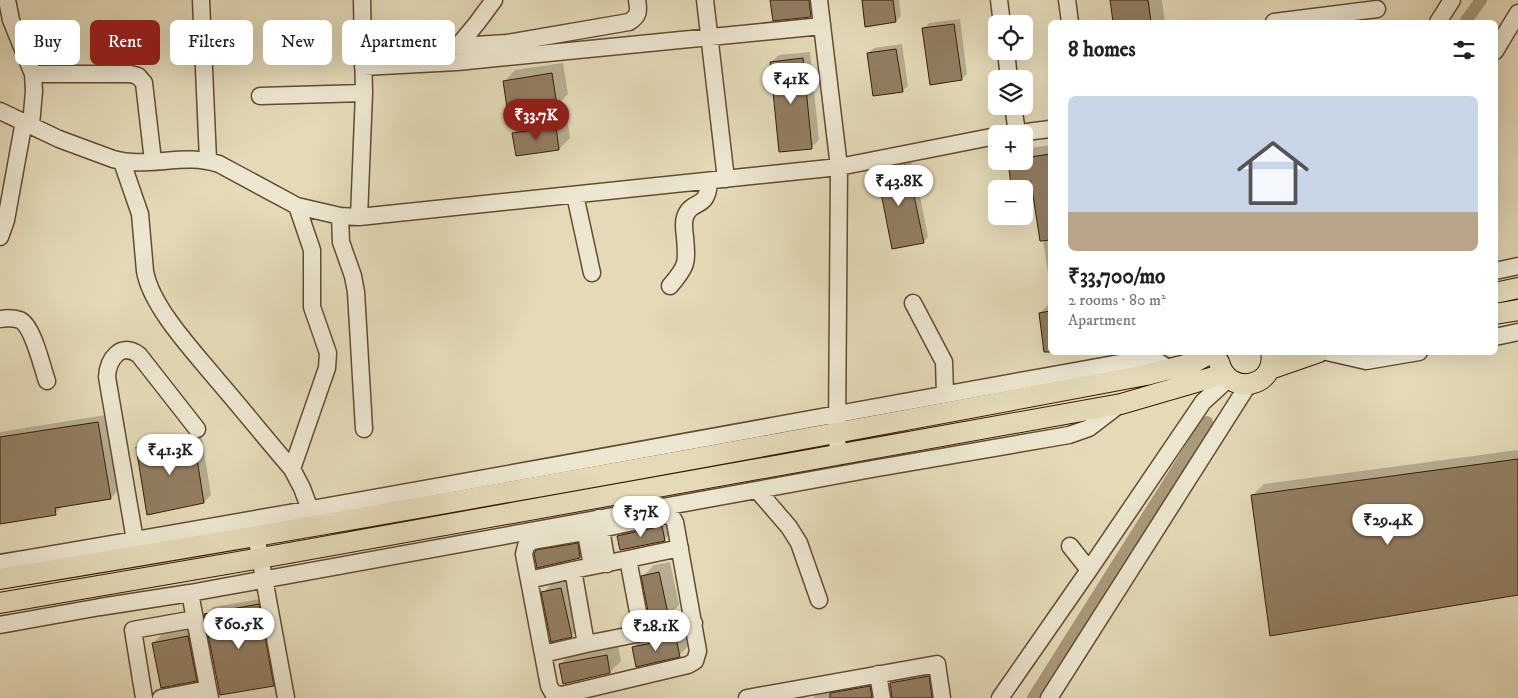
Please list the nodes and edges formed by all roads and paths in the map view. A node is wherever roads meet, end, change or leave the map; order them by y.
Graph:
1 (202, 0) edge
2 (362, 0) edge
3 (494, 0) edge
4 (637, 0) edge
5 (706, 0) edge
6 (819, 0) edge
7 (999, 0) edge
8 (1066, 0) edge
9 (1452, 0) edge
10 (6, 9) edge
11 (1377, 10) edge
12 (1518, 14) edge
13 (1001, 15) edge
14 (1070, 20) edge
15 (1291, 20) edge
16 (1439, 20) edge
17 (624, 23) junction
18 (822, 26) junction
19 (710, 37) junction
20 (625, 46) junction
21 (1498, 46) edge
22 (363, 67) junction
23 (33, 74) junction
24 (364, 93) junction
25 (260, 96) dead end
26 (0, 111) edge
27 (27, 123) junction
28 (1048, 129) edge
29 (1033, 131) edge
30 (988, 138) edge
31 (208, 160) junction
32 (153, 161) junction
33 (122, 162) junction
34 (838, 167) junction
35 (726, 179) junction
36 (709, 181) junction
37 (574, 195) junction
38 (297, 206) junction
39 (340, 216) junction
40 (359, 217) junction
41 (0, 237) edge
42 (1518, 266) edge
43 (1498, 270) edge
44 (592, 273) dead end
45 (670, 286) dead end
46 (1518, 288) edge
47 (1498, 292) edge
48 (913, 303) dead end
49 (1518, 310) edge
50 (1498, 313) edge
51 (0, 319) edge
52 (1518, 332) edge
53 (1498, 336) edge
54 (1207, 355) edge
55 (1220, 355) edge
56 (1303, 355) edge
57 (1339, 355) edge
58 (1404, 355) edge
59 (1270, 361) edge
60 (1170, 369) junction
61 (1226, 376) junction
62 (47, 381) dead end
63 (1248, 385) junction
64 (945, 394) junction
65 (1121, 404) junction
66 (837, 424) junction
67 (197, 429) dead end
68 (364, 429) dead end
69 (838, 455) junction
70 (292, 469) junction
71 (757, 490) junction
72 (312, 517) junction
73 (593, 525) junction
74 (256, 535) junction
75 (1070, 546) dead end
76 (136, 548) junction
77 (680, 548) junction
78 (261, 558) junction
79 (628, 559) junction
80 (0, 563) edge
81 (600, 565) junction
82 (573, 570) junction
83 (1089, 570) junction
84 (264, 578) junction
85 (0, 579) edge
86 (529, 580) junction
87 (190, 593) junction
88 (819, 600) dead end
89 (0, 603) edge
90 (195, 619) junction
91 (694, 623) junction
92 (0, 625) edge
93 (642, 633) junction
94 (586, 644) junction
95 (543, 654) junction
96 (878, 674) junction
97 (209, 694) edge
98 (785, 695) edge
99 (144, 698) edge
100 (161, 698) edge
101 (286, 698) edge
102 (747, 698) edge
103 (882, 698) edge
104 (942, 698) edge
105 (1000, 698) edge
106 (1049, 698) edge

1 - 31 street
2 - 22 street
3 - 17 street
4 - 17 street
5 - 19 street
6 - 18 street
7 - 13 street
8 - 14 street
9 - 16 street
10 - 23 street
11 - 15 street
12 - 21 street
17 - 20 street
18 - 19 street
18 - 34 street
19 - 20 street
19 - 35 street
20 - 22 street
22 - 24 street
23 - 27 street
23 - 32 street
24 - 25 street
24 - 40 street
26 - 27 street
27 - 33 street
27 - 41 street
28 - 29 street
30 - 34 street
31 - 32 street
31 - 38 street
32 - 33 street
33 - 70 street
34 - 35 street
34 - 66 street
35 - 36 street
36 - 37 street
36 - 45 street
37 - 40 street
37 - 44 street
38 - 39 street
38 - 70 street
39 - 40 street
39 - 68 street
42 - 43 street
46 - 47 main road
48 - 64 street
49 - 50 main road
51 - 62 street
52 - 53 street
54 - 60 main road
55 - 61 main road
56 - 59 main road
57 - 58 street
59 - 63 main road
60 - 64 street
60 - 66 main road
61 - 63 main road
61 - 65 main road
61 - 83 street
63 - 106 street
64 - 66 street
65 - 69 main road
65 - 71 street
66 - 69 street
66 - 72 main road
67 - 76 street
69 - 78 main road
70 - 72 street
71 - 73 street
71 - 88 street
72 - 74 main road
72 - 76 street
73 - 77 street
73 - 81 street
73 - 84 street
73 - 86 street
74 - 76 main road
74 - 78 street
75 - 83 street
76 - 80 street
76 - 85 main road
77 - 79 street
77 - 91 street
78 - 84 street
78 - 89 main road
79 - 81 street
79 - 93 street
81 - 82 street
82 - 86 street
82 - 94 street
83 - 105 street
84 - 87 street
84 - 101 street
86 - 95 street
87 - 90 street
87 - 92 street
90 - 97 street
90 - 99 street
91 - 93 street
91 - 95 street
93 - 94 street
94 - 95 street
96 - 98 street
96 - 103 street
96 - 104 street
97 - 100 street
98 - 102 street

